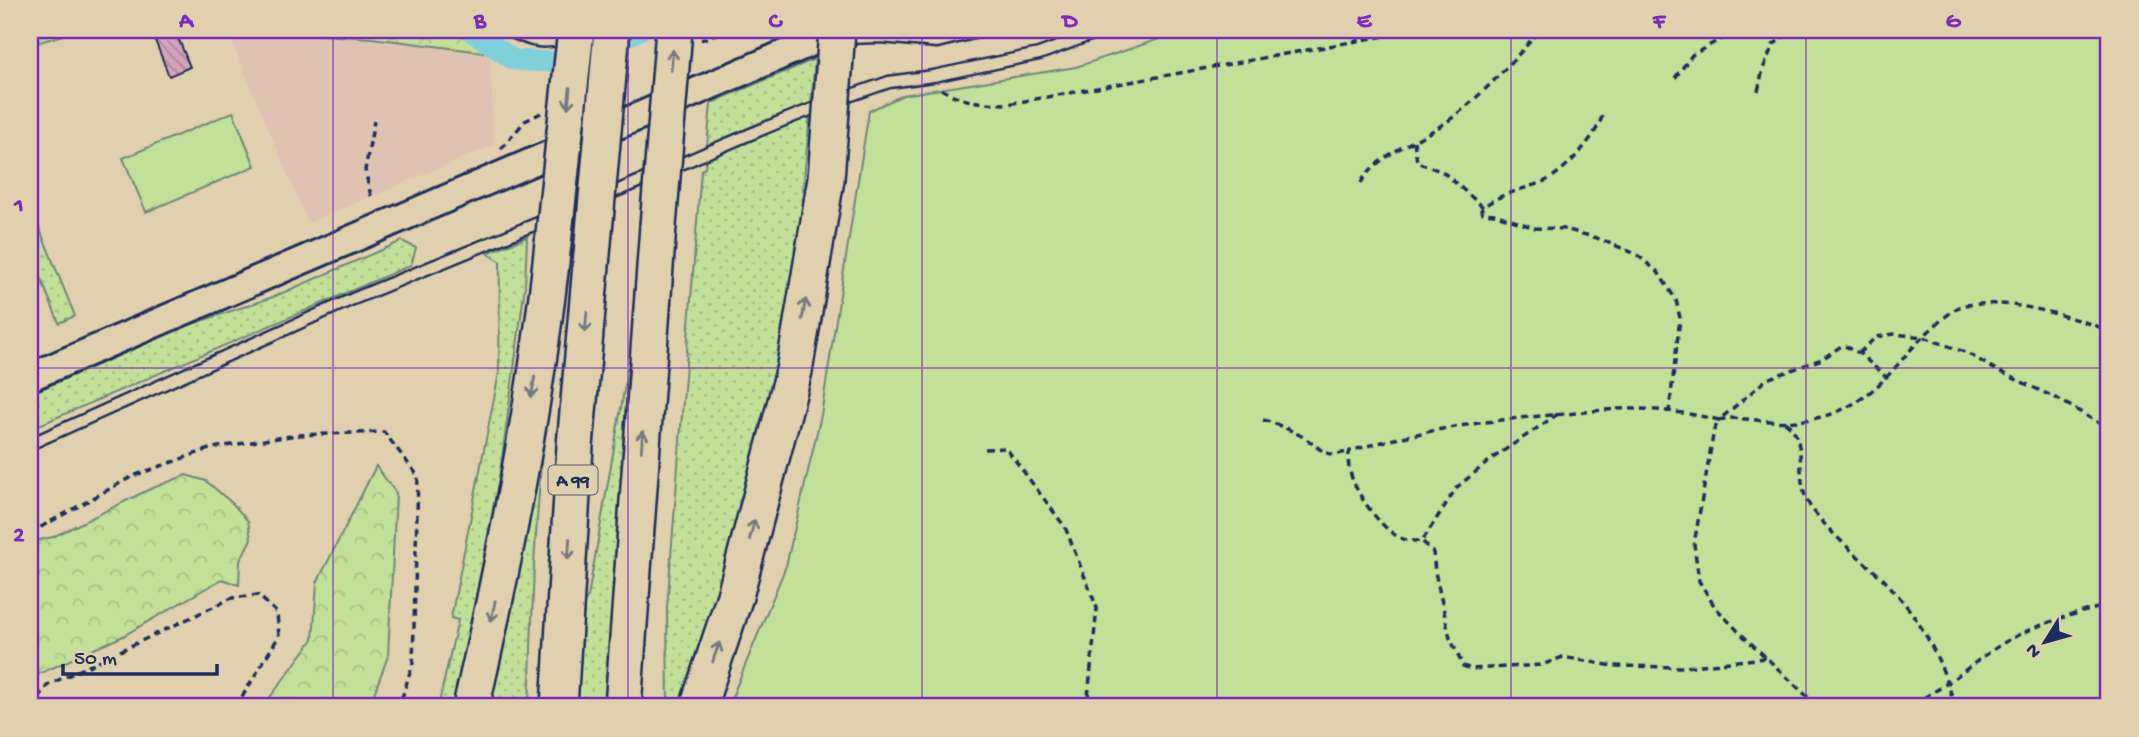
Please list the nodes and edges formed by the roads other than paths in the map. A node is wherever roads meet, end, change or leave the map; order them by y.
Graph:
1 (508, 30) edge
2 (576, 30) edge
3 (589, 30) edge
4 (612, 30) edge
5 (674, 30) edge
6 (986, 30) edge
7 (1103, 30) edge
8 (832, 33) edge
9 (587, 202) dead end
10 (562, 213) dead end
11 (30, 377) edge
12 (30, 444) edge
13 (637, 509) junction
14 (471, 707) edge
15 (559, 707) edge
16 (624, 707) edge
17 (646, 707) edge
18 (698, 707) edge

1 - 3 lane
2 -> 14 highway, bridge
4 -> 15 highway, A 99, bridge
13 -> 5 highway, bridge
6 - 8 lane
7 - 9 lane
8 - 11 main road
18 -> 8 highway, bridge
10 - 12 lane
13 - 16 highway
13 - 17 highway

